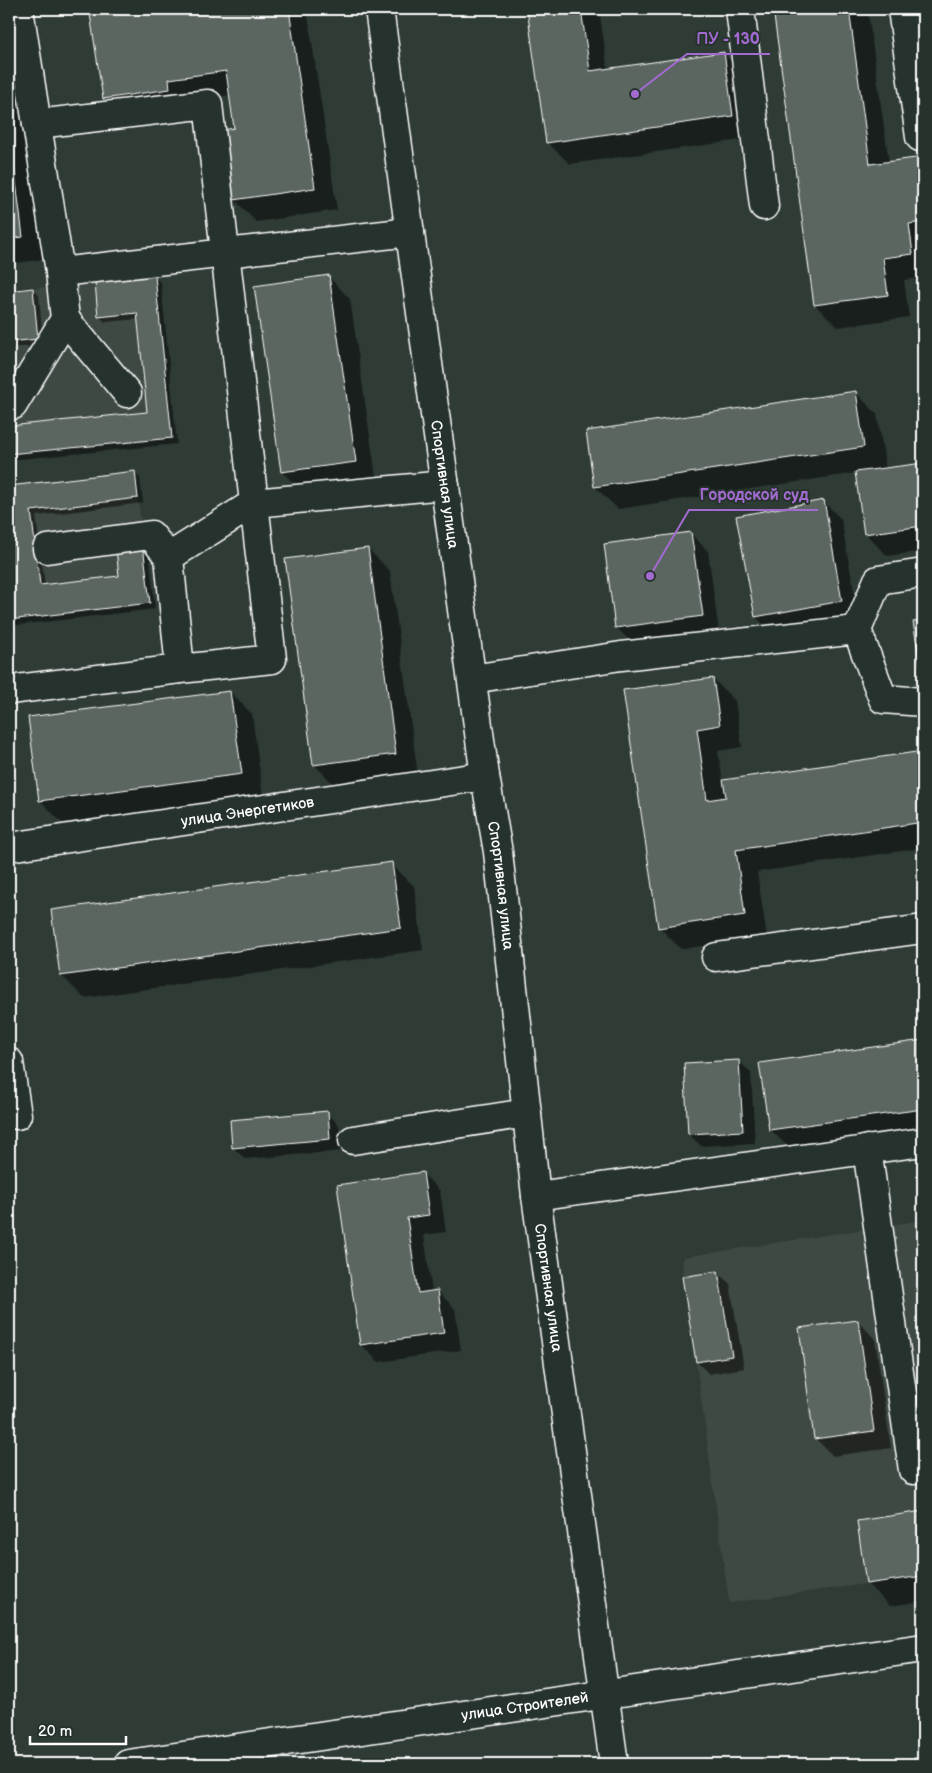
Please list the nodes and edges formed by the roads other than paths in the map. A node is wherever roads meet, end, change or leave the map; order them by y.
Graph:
1 (19, 9) edge
2 (380, 9) edge
3 (740, 9) edge
4 (902, 9) edge
5 (37, 124) junction
6 (920, 137) dead end
7 (764, 206) dead end
8 (410, 232) junction
9 (225, 253) junction
10 (60, 272) junction
11 (64, 319) junction
12 (127, 393) dead end
13 (13, 405) dead end
14 (446, 485) junction
15 (254, 503) junction
16 (47, 548) dead end
17 (169, 558) junction
18 (923, 573) edge
19 (857, 630) junction
20 (180, 670) junction
21 (472, 679) junction
22 (9, 690) edge
23 (923, 702) edge
24 (485, 776) junction
25 (9, 847) edge
26 (923, 929) edge
27 (716, 958) dead end
28 (9, 1062) edge
29 (527, 1113) junction
30 (17, 1115) dead end
31 (353, 1140) dead end
32 (923, 1142) edge
33 (867, 1149) junction
34 (536, 1196) junction
35 (923, 1468) edge
36 (923, 1648) edge
37 (604, 1695) junction
38 (128, 1764) edge
39 (614, 1764) edge

1 - 5 street
2 - 8 street, Спортивная улица
3 - 7 street
4 - 6 street
5 - 9 street
5 - 10 street
8 - 9 street
8 - 14 street, Спортивная улица
9 - 10 street
9 - 15 street
10 - 11 street
11 - 12 street
11 - 13 street
14 - 15 street
14 - 21 street, Спортивная улица
15 - 17 street
15 - 20 street
16 - 17 street
17 - 20 street
18 - 19 street
19 - 21 street
19 - 23 street
20 - 22 street
21 - 24 street, Спортивная улица
24 - 25 street, улица Энергетиков
24 - 29 street, Спортивная улица
26 - 27 street
28 - 30 street
29 - 31 street
29 - 34 street, Спортивная улица
32 - 33 street
33 - 34 street
33 - 35 street
34 - 37 street, Спортивная улица
36 - 37 street, улица Строителей
37 - 38 street, улица Строителей
37 - 39 street, Спортивная улица

